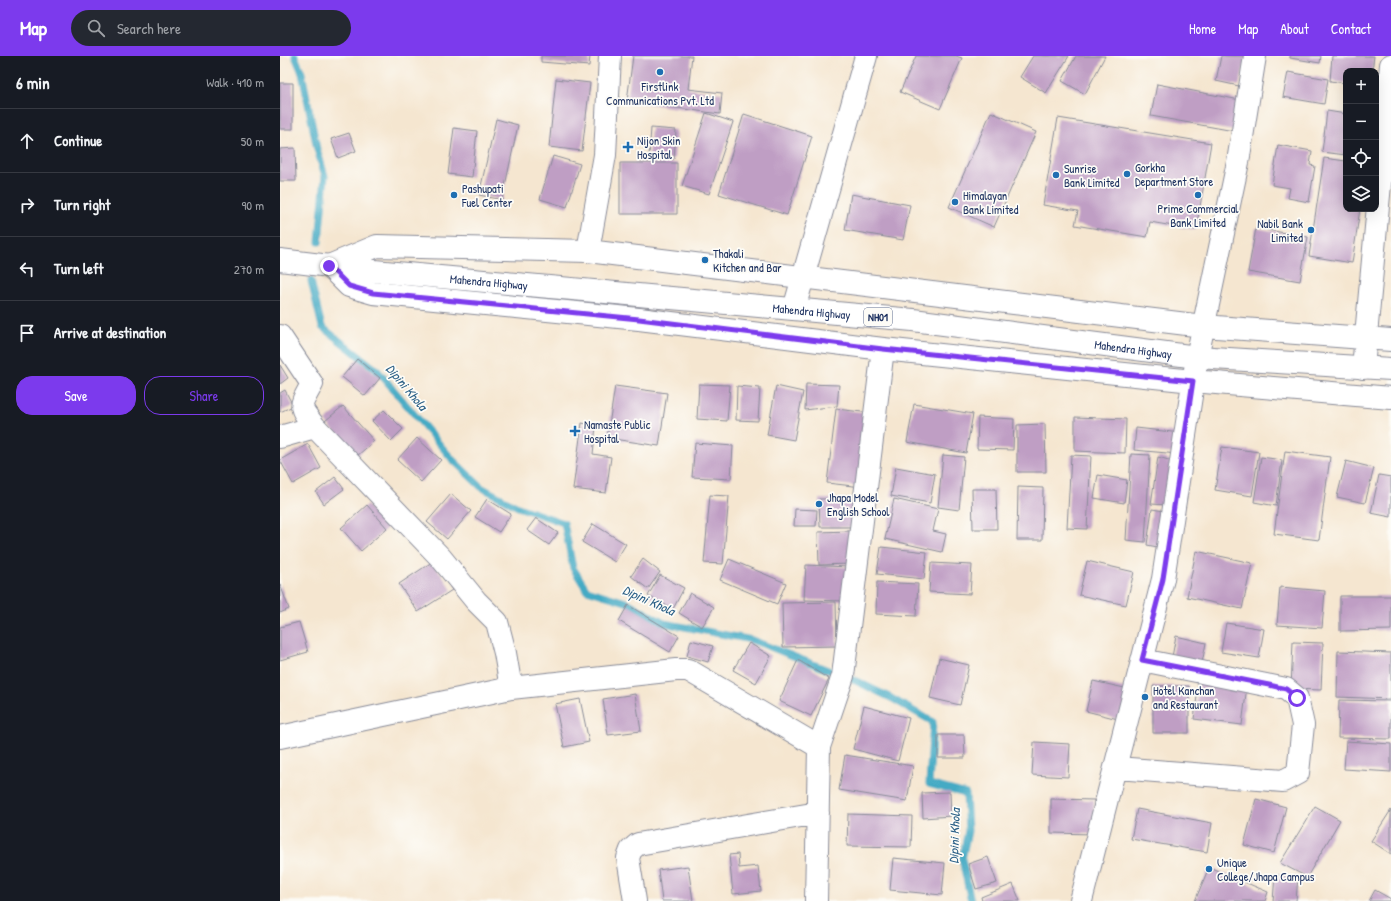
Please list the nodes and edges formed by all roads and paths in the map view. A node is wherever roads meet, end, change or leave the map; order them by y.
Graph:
1 (610, 56) edge
2 (866, 56) edge
3 (1255, 56) edge
4 (1391, 65) edge
5 (588, 251) junction
6 (280, 260) edge
7 (329, 266) junction
8 (803, 276) junction
9 (794, 309) junction
10 (1203, 326) junction
11 (280, 336) edge
12 (1365, 338) junction
13 (1391, 340) edge
14 (883, 349) junction
15 (1197, 357) junction
16 (1363, 368) junction
17 (1391, 370) edge
18 (1193, 381) junction
19 (1391, 398) edge
20 (314, 427) junction
21 (280, 437) edge
22 (1142, 660) junction
23 (511, 688) junction
24 (280, 737) edge
25 (819, 748) junction
26 (1117, 768) junction
27 (818, 813) junction
28 (634, 901) edge
29 (816, 901) edge
30 (1081, 901) edge

1 - 5 main road
2 - 8 main road
3 - 10 main road
4 - 12 main road
5 - 7 main road
5 - 8 main road
6 - 7 main road, Mahendra Highway / NH01
7 - 9 main road, Mahendra Highway / NH01
7 - 14 main road
8 - 9 main road
8 - 10 main road
9 - 15 main road, Mahendra Highway / NH01
10 - 12 main road
10 - 15 main road
11 - 20 main road
12 - 13 main road
12 - 16 main road
14 - 18 main road
14 - 25 main road
15 - 16 main road, Mahendra Highway / NH01
15 - 18 main road
16 - 17 main road, Mahendra Highway / NH01
18 - 19 main road
18 - 22 main road
20 - 21 main road
20 - 23 main road
22 - 26 main road
22 - 26 main road
23 - 24 main road
23 - 25 main road
25 - 27 main road
26 - 30 main road
27 - 28 main road
27 - 29 main road

